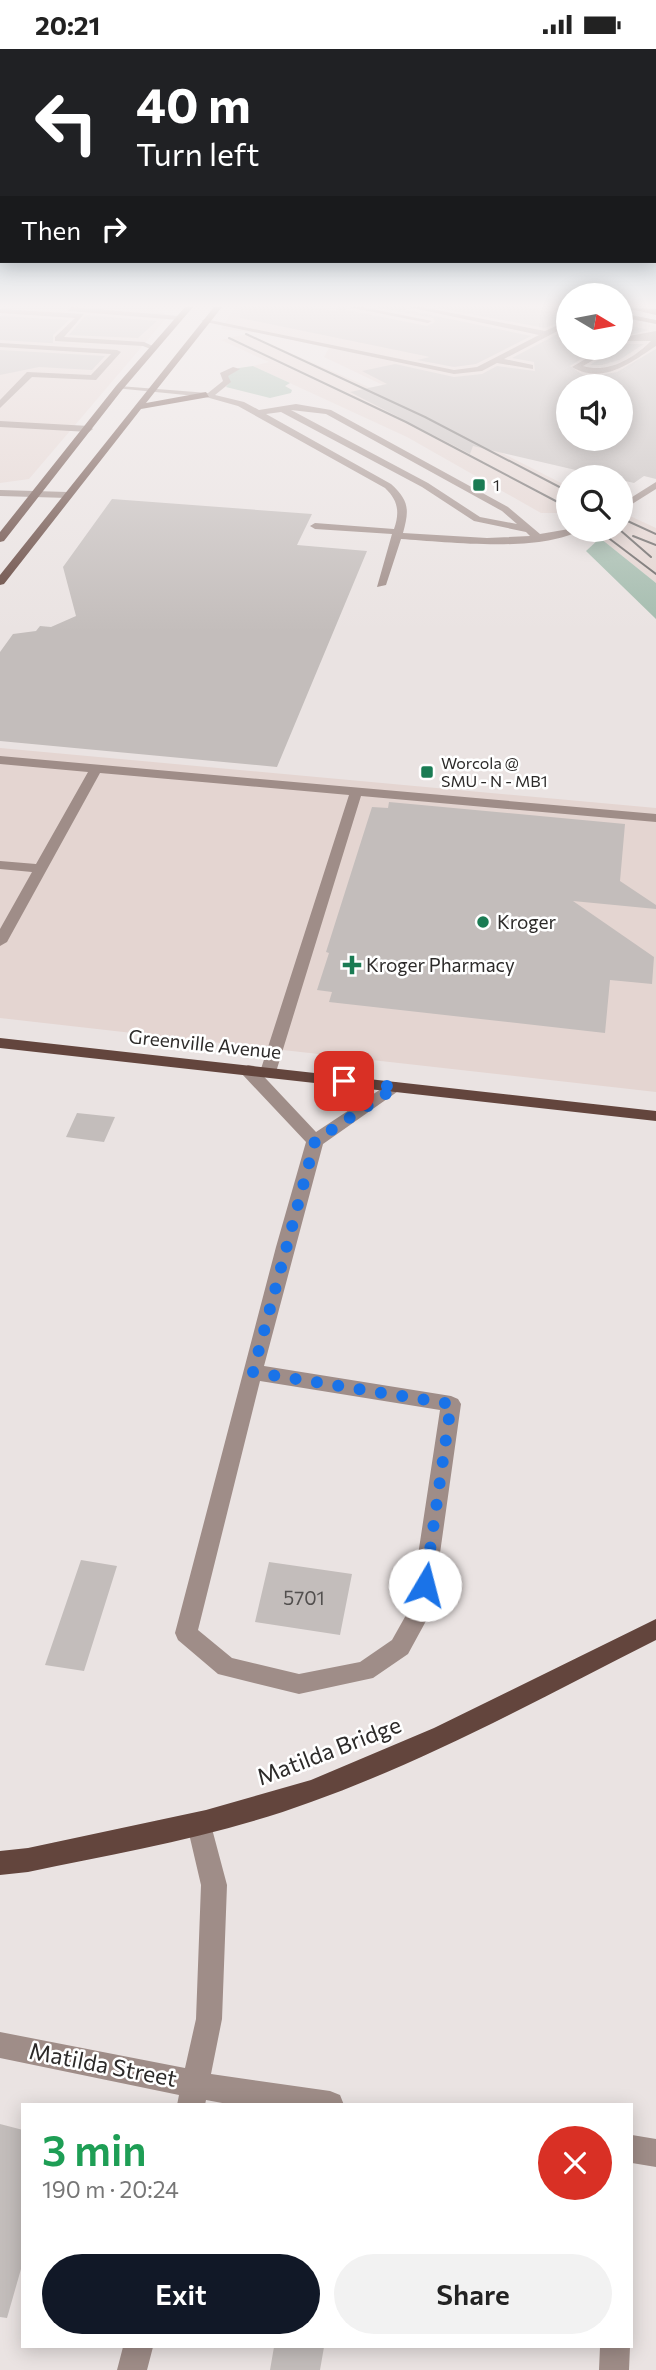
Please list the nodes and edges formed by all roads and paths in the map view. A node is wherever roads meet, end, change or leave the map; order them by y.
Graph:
1 (109, 415) edge
2 (126, 415) edge
3 (262, 415) edge
4 (295, 415) edge
5 (334, 415) edge
6 (0, 424) edge
7 (104, 430) junction
8 (656, 485) edge
9 (0, 488) edge
10 (0, 493) edge
11 (38, 493) junction
12 (68, 495) junction
13 (633, 500) edge
14 (315, 526) dead end
15 (527, 529) junction
16 (399, 534) junction
17 (556, 535) edge
18 (540, 539) junction
19 (0, 540) edge
20 (0, 582) edge
21 (381, 585) dead end
22 (0, 761) edge
23 (96, 769) junction
24 (356, 792) junction
25 (656, 818) edge
26 (0, 865) edge
27 (41, 869) junction
28 (0, 942) edge
29 (0, 1043) edge
30 (248, 1070) junction
31 (268, 1072) junction
32 (396, 1087) junction
33 (656, 1116) edge
34 (315, 1141) junction
35 (253, 1372) junction
36 (656, 1629) edge
37 (199, 1825) junction
38 (0, 1863) edge
39 (0, 2045) edge
40 (194, 2095) edge
41 (303, 2103) edge
42 (633, 2148) edge
43 (656, 2153) edge
44 (138, 2348) edge
45 (615, 2348) edge
46 (132, 2370) edge
47 (614, 2370) edge

1 - 7 main road
2 - 7 main road
3 - 16 street
4 - 15 street
5 - 15 street
6 - 7 street
7 - 11 main road
7 - 12 main road
8 - 13 street
9 - 11 street
10 - 11 street
11 - 12 street
11 - 19 main road
12 - 20 main road
14 - 16 street
15 - 18 street
16 - 18 street
16 - 21 street
17 - 18 street
22 - 23 street
23 - 24 street
23 - 27 street
24 - 25 street
24 - 31 street
26 - 27 street
27 - 28 street
29 - 30 main road, Greenville Avenue
30 - 31 main road, Greenville Avenue
30 - 34 street
31 - 32 main road, Greenville Avenue
32 - 33 main road, Greenville Avenue
32 - 34 street
34 - 35 street
35 - 35 street
36 - 37 main road, Matilda Bridge
37 - 38 main road, Matilda Bridge
37 - 40 street
39 - 40 street, Matilda Street
40 - 41 street, Matilda Street
42 - 43 street
44 - 46 street
45 - 47 street

